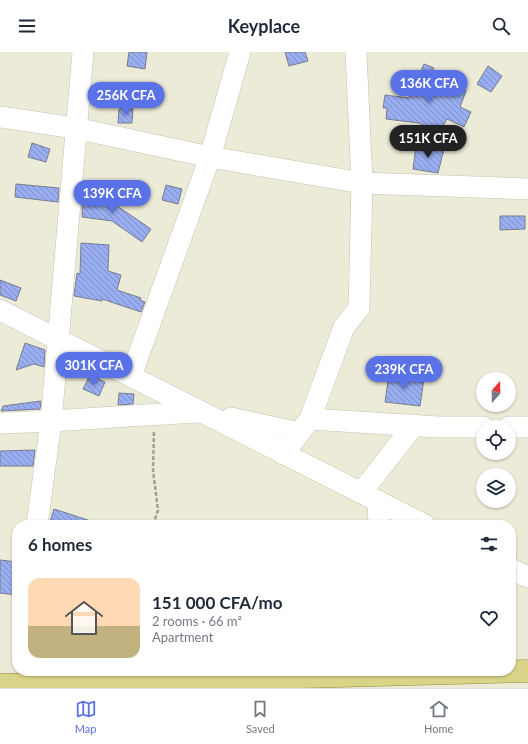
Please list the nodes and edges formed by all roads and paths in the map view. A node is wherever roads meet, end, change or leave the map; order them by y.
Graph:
1 (83, 52) edge
2 (240, 52) edge
3 (356, 52) edge
4 (0, 117) edge
5 (75, 128) junction
6 (210, 157) junction
7 (362, 183) junction
8 (528, 189) edge
9 (0, 310) edge
10 (58, 339) junction
11 (131, 376) junction
12 (200, 412) junction
13 (154, 415) junction
14 (51, 422) junction
15 (0, 423) edge
16 (414, 425) junction
17 (304, 426) junction
18 (476, 427) edge
19 (516, 427) edge
20 (528, 428) edge
21 (283, 454) junction
22 (370, 497) junction
23 (38, 520) edge
24 (155, 520) edge
25 (377, 520) edge
26 (415, 520) edge
27 (516, 571) edge
28 (528, 577) edge
29 (528, 671) edge
30 (516, 672) edge
31 (426, 676) edge
32 (385, 678) edge
33 (12, 680) edge

1 - 5 street
2 - 6 street
3 - 7 street
4 - 5 street
5 - 6 street
5 - 10 street
6 - 7 street
6 - 11 street
7 - 8 street
7 - 17 street
9 - 10 street
10 - 11 street
10 - 14 street
11 - 12 street
12 - 13 street
12 - 17 street
12 - 21 street
13 - 14 street
13 - 24 path
14 - 15 street
14 - 23 street
16 - 17 street
16 - 18 street
16 - 22 street
17 - 21 street
19 - 20 street
21 - 22 street
22 - 25 street
22 - 26 street
27 - 28 street
29 - 30 main road
31 - 32 main road
32 - 33 main road

